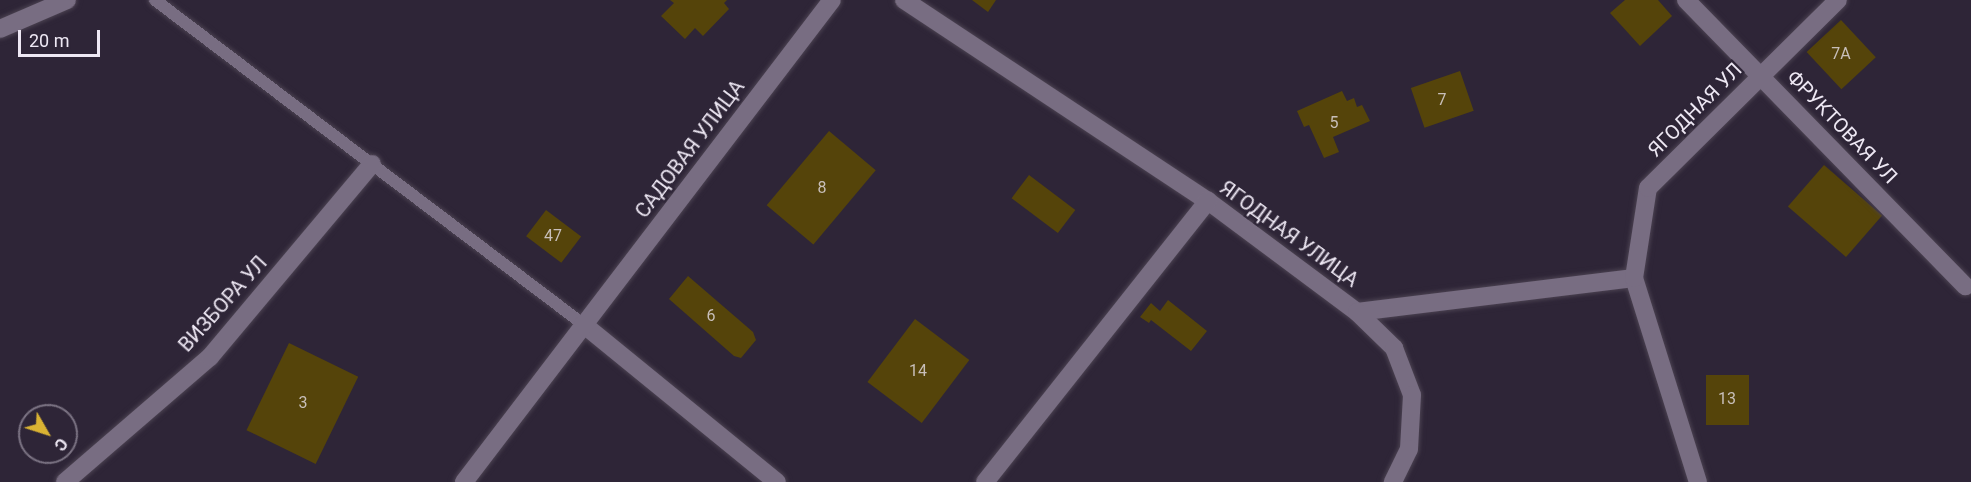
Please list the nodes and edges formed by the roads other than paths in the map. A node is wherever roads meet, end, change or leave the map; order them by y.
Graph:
1 (67, 0) edge
2 (155, 0) edge
3 (832, 0) edge
4 (903, 0) edge
5 (1686, 0) edge
6 (1838, 0) edge
7 (0, 29) edge
8 (1761, 76) junction
9 (372, 164) junction
10 (1208, 201) junction
11 (1634, 278) junction
12 (1965, 286) dead end
13 (1357, 312) junction
14 (583, 324) junction
15 (65, 482) edge
16 (464, 482) edge
17 (777, 482) edge
18 (985, 482) edge
19 (1393, 482) edge
20 (1698, 482) edge

1 - 7 street
2 - 9 lane
3 - 14 street, САДОВАЯ УЛИЦА
4 - 10 street, ЯГОДНАЯ УЛИЦА
5 - 8 street, ФРУКТОВАЯ УЛ
6 - 8 street, ЯГОДНАЯ УЛ
8 - 11 street, ЯГОДНАЯ УЛ
8 - 12 street, ФРУКТОВАЯ УЛ
9 - 14 lane
9 - 15 street, ВИЗБОРА УЛ
10 - 13 street, ЯГОДНАЯ УЛИЦА
10 - 18 street
11 - 13 street, ЯГОДНАЯ УЛИЦА
11 - 20 street
13 - 19 street
14 - 16 street, САДОВАЯ УЛИЦА
14 - 17 street

